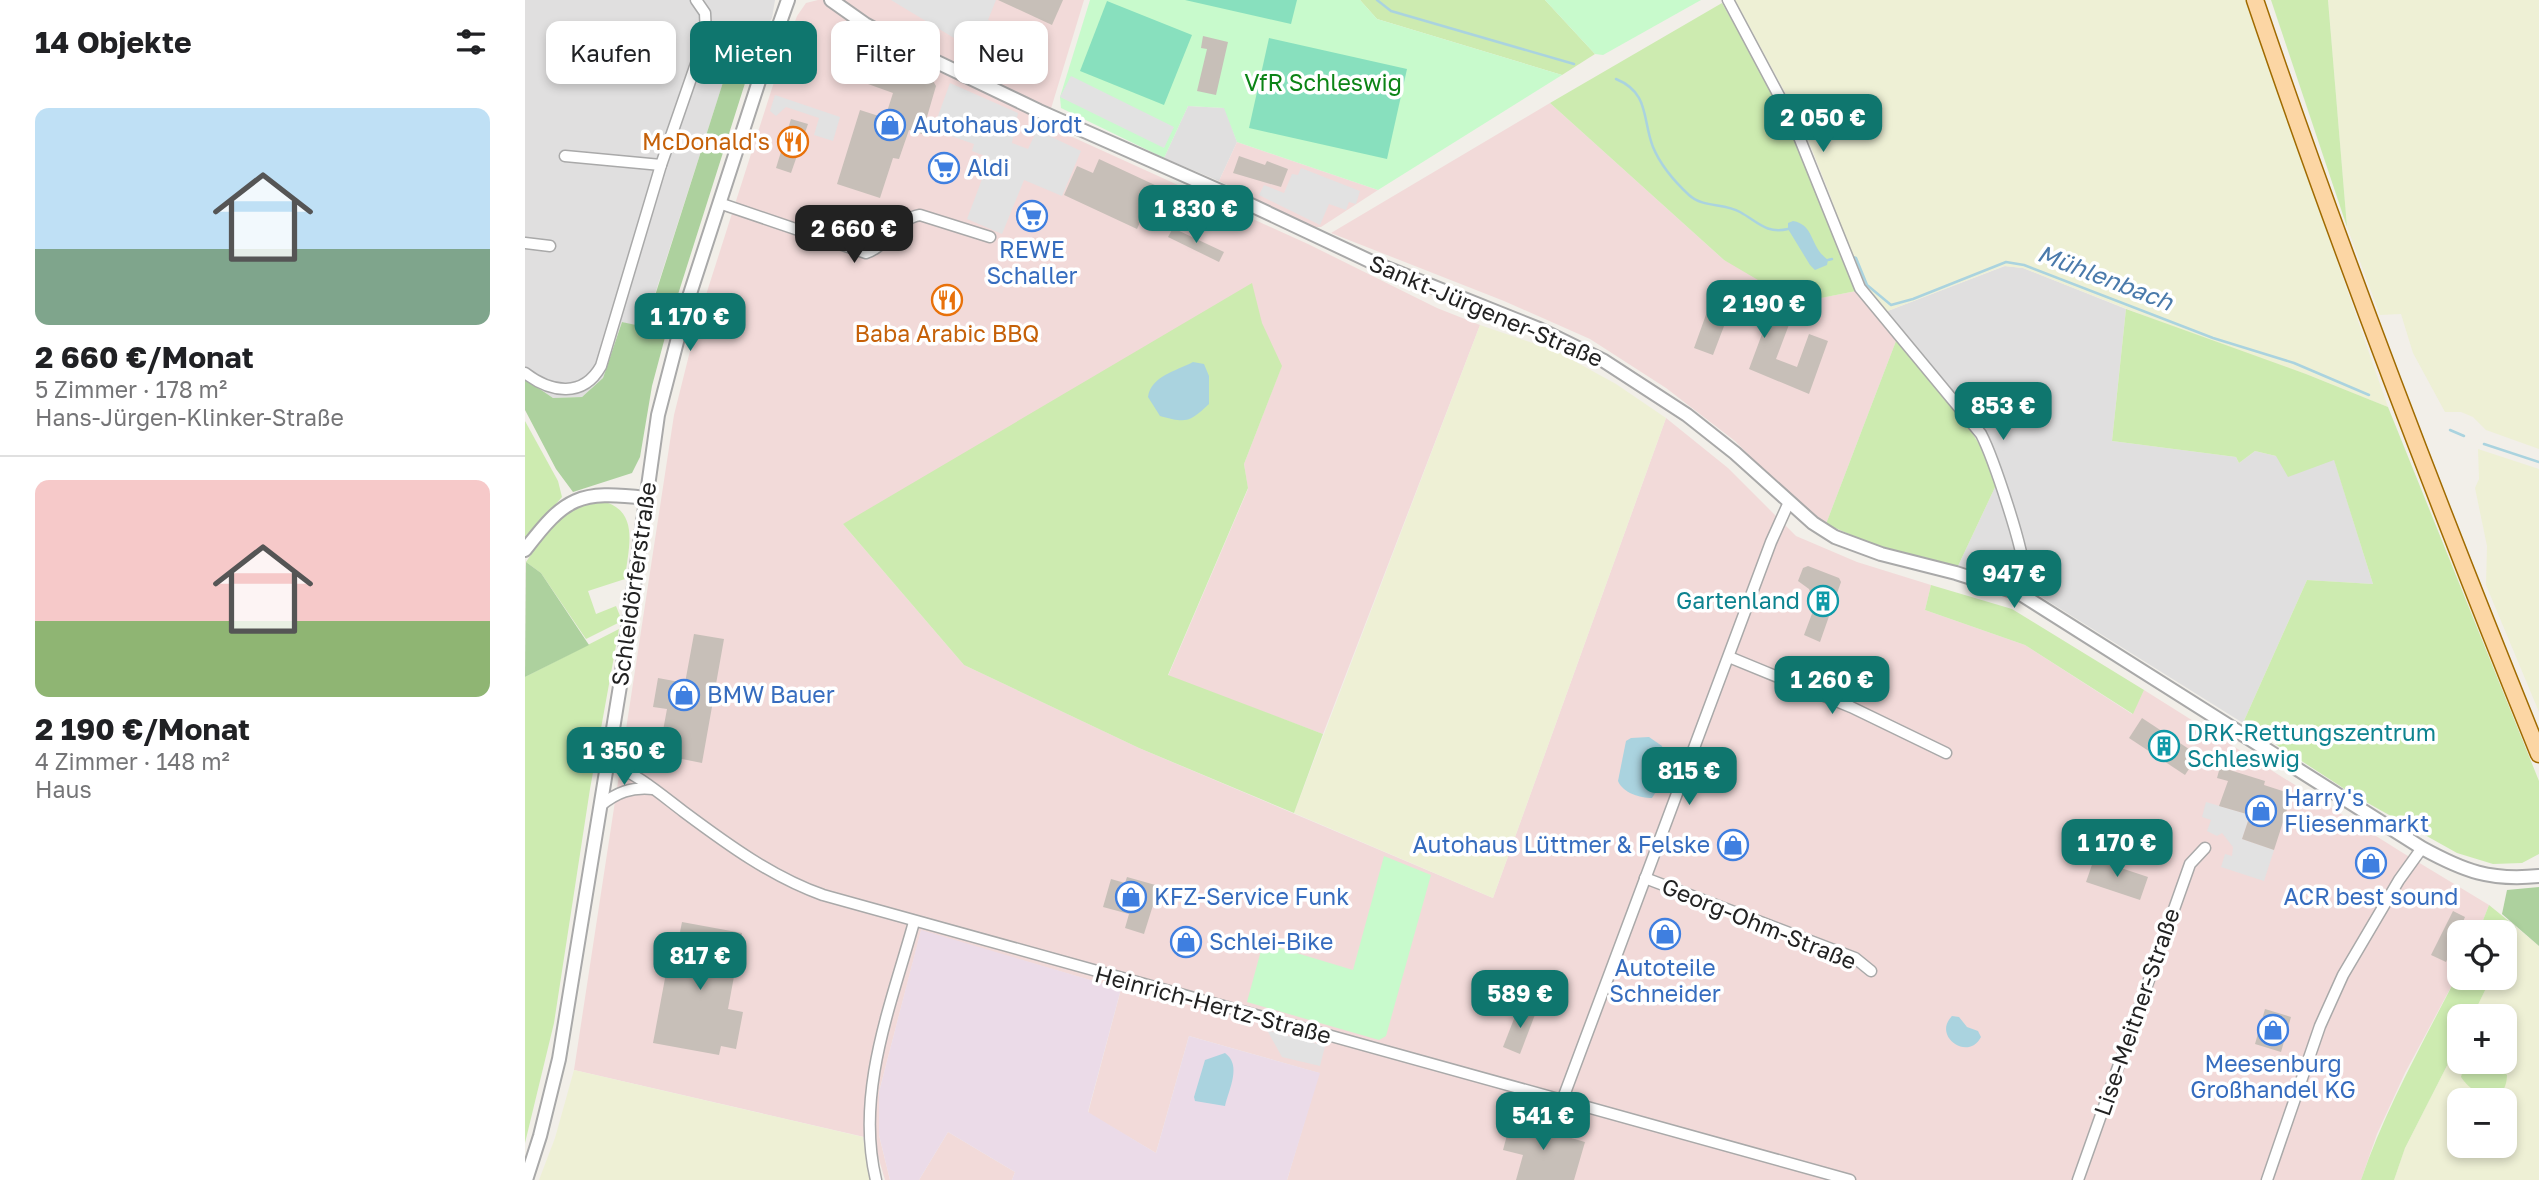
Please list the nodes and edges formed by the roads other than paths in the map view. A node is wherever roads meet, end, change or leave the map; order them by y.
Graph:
1 (696, 0) edge
2 (788, 0) edge
3 (831, 0) edge
4 (1727, 0) edge
5 (2255, 0) edge
6 (565, 156) dead end
7 (661, 164) junction
8 (719, 204) junction
9 (990, 237) dead end
10 (525, 243) edge
11 (550, 246) dead end
12 (527, 375) edge
13 (646, 498) junction
14 (1789, 502) junction
15 (525, 550) edge
16 (2019, 593) junction
17 (1729, 657) junction
18 (1946, 753) dead end
19 (2539, 754) edge
20 (607, 762) junction
21 (653, 789) junction
22 (600, 806) junction
23 (2205, 848) dead end
24 (2422, 848) junction
25 (2539, 868) edge
26 (2539, 876) edge
27 (1645, 878) junction
28 (2516, 879) junction
29 (913, 922) junction
30 (1871, 971) dead end
31 (1562, 1101) junction
32 (526, 1180) edge
33 (876, 1180) edge
34 (1850, 1180) edge
35 (2078, 1180) edge
36 (2267, 1180) edge

1 - 7 street
2 - 8 street, Schleidörferstraße
3 - 14 street, Sankt-Jürgener-Straße
4 - 16 street
5 - 19 main road
6 - 7 street
7 - 12 street
8 - 9 street
8 - 13 street, Schleidörferstraße
10 - 11 street
13 - 15 street
13 - 20 street, Schleidörferstraße
14 - 16 street, Sankt-Jürgener-Straße
14 - 17 street
16 - 24 street, Sankt-Jürgener-Straße
17 - 18 street
17 - 27 street
20 - 21 street, Heinrich-Hertz-Straße
20 - 22 street, Schleidörferstraße
21 - 22 street
21 - 29 street, Heinrich-Hertz-Straße
22 - 32 street, Schleidörferstraße
23 - 35 street, Lise-Meitner-Straße
24 - 28 street, Sankt-Jürgener-Straße
24 - 36 street
25 - 28 street
26 - 28 street, Sankt-Jürgener-Straße
27 - 30 street, Georg-Ohm-Straße
27 - 31 street
29 - 31 street, Heinrich-Hertz-Straße
29 - 33 street
31 - 34 street, Heinrich-Hertz-Straße

